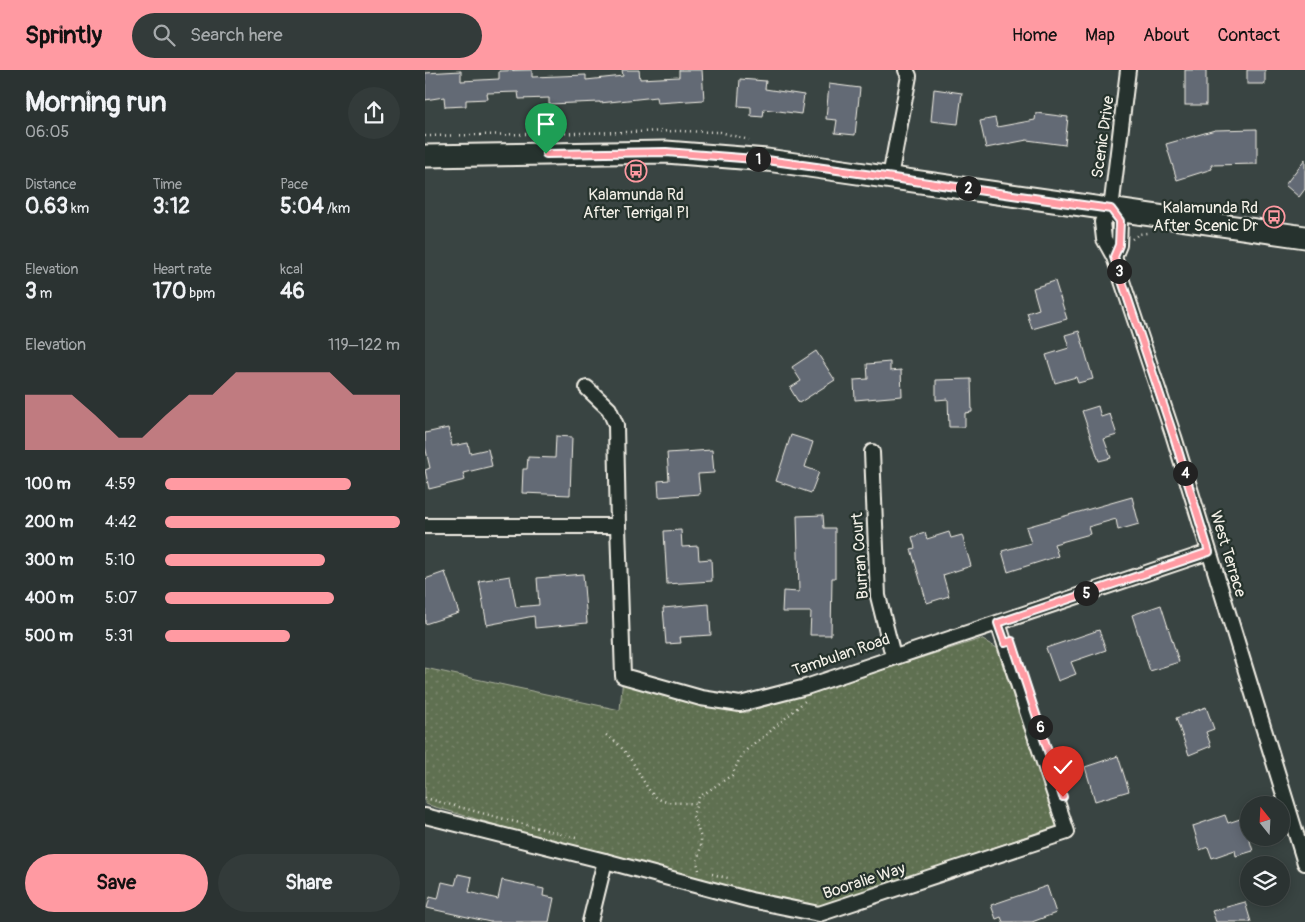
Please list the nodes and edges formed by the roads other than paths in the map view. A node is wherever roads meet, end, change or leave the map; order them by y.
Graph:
1 (906, 70) edge
2 (1129, 70) edge
3 (425, 156) edge
4 (890, 177) junction
5 (1111, 209) junction
6 (1305, 236) edge
7 (587, 388) dead end
8 (871, 452) dead end
9 (425, 526) edge
10 (618, 526) junction
11 (1209, 552) junction
12 (998, 623) junction
13 (893, 656) junction
14 (425, 816) edge
15 (605, 861) junction
16 (1305, 863) edge
17 (590, 922) edge

1 - 4 street
2 - 5 street, Scenic Drive
3 - 4 main road
4 - 5 main road
5 - 6 main road
5 - 11 street, West Terrace
7 - 10 street, Tambulan Road
8 - 13 street, Burran Court
9 - 10 street
10 - 13 street, Tambulan Road
11 - 12 street, Tambulan Road
11 - 16 street, West Terrace
12 - 13 street, Tambulan Road
12 - 15 street, Booralie Way
14 - 15 street, Booralie Way
15 - 17 street

